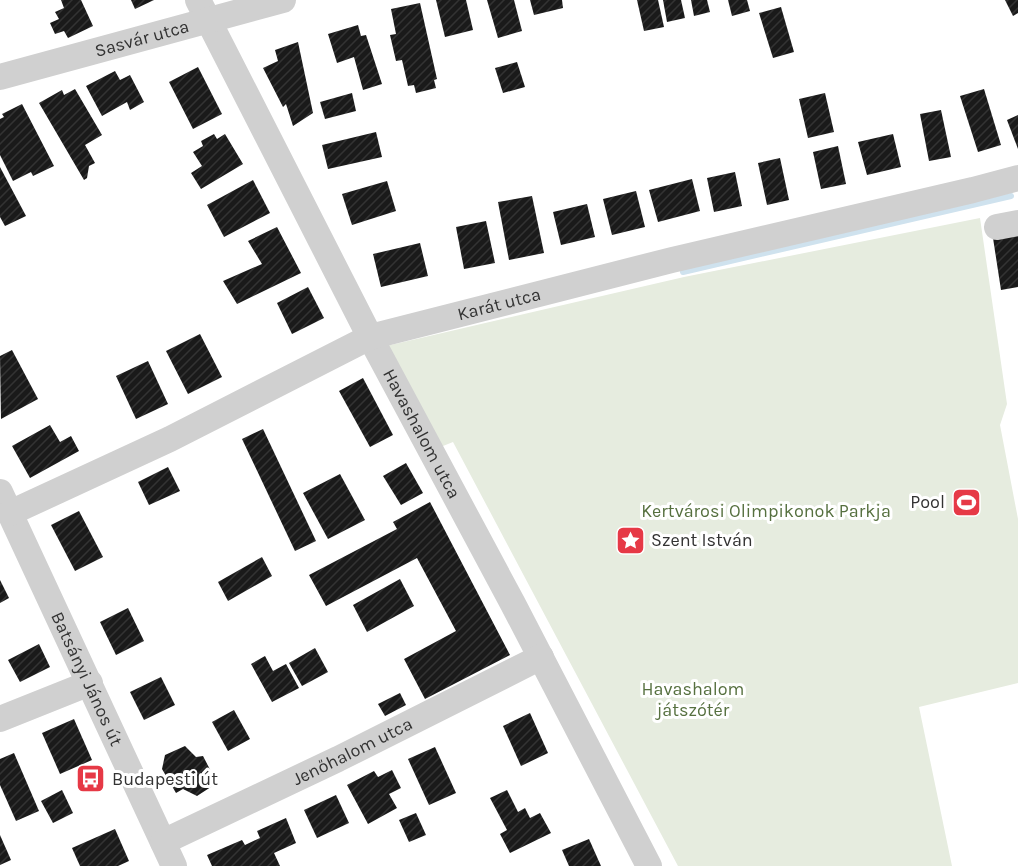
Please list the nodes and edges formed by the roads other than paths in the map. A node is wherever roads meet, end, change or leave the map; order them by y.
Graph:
1 (283, 0) edge
2 (202, 10) edge
3 (0, 78) edge
4 (1018, 177) edge
5 (370, 337) junction
6 (5, 502) edge
7 (541, 657) junction
8 (90, 683) junction
9 (0, 719) edge
10 (163, 842) junction
11 (174, 866) edge
12 (649, 866) edge

1 - 2 street, Sasvár utca
2 - 3 street, Sasvár utca
2 - 5 street, Havashalom utca
4 - 5 street, Karát utca
5 - 6 street, Karát utca
5 - 7 street, Havashalom utca
6 - 8 street, Batsányi János út
7 - 10 street, Jenőhalom utca
7 - 12 street, Havashalom utca
8 - 9 street
8 - 10 street, Batsányi János út
10 - 11 street, Batsányi János út

